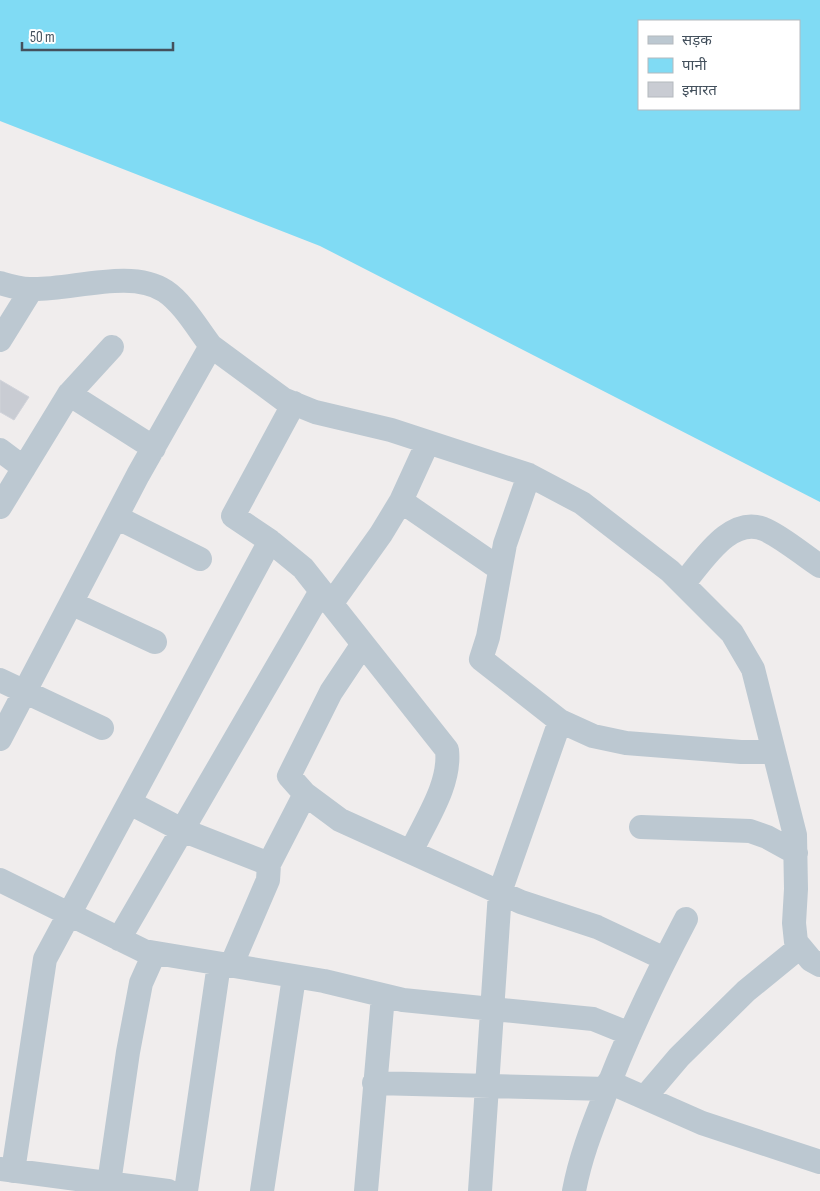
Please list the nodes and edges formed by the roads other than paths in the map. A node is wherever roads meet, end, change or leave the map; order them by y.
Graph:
1 (0, 283) edge
2 (31, 290) junction
3 (0, 340) edge
4 (212, 346) junction
5 (112, 347) dead end
6 (69, 394) junction
7 (294, 404) junction
8 (428, 442) junction
9 (154, 448) junction
10 (0, 450) edge
11 (24, 468) junction
12 (529, 475) junction
13 (400, 501) junction
14 (0, 506) edge
15 (116, 517) junction
16 (270, 540) junction
17 (200, 559) dead end
18 (820, 566) edge
19 (500, 569) junction
20 (683, 584) junction
21 (326, 597) junction
22 (71, 603) junction
23 (155, 642) dead end
24 (363, 644) junction
25 (0, 680) edge
26 (24, 691) junction
27 (560, 721) junction
28 (102, 728) dead end
29 (0, 740) edge
30 (774, 752) junction
31 (305, 794) junction
32 (130, 803) junction
33 (641, 827) dead end
34 (182, 830) junction
35 (411, 852) junction
36 (796, 854) junction
37 (269, 864) junction
38 (0, 880) edge
39 (500, 892) junction
40 (67, 913) junction
41 (686, 919) dead end
42 (119, 939) junction
43 (800, 947) junction
44 (154, 954) junction
45 (665, 959) junction
46 (225, 965) junction
47 (820, 965) edge
48 (294, 976) junction
49 (383, 996) junction
50 (492, 1009) junction
51 (630, 1034) junction
52 (374, 1083) junction
53 (608, 1086) junction
54 (486, 1087) junction
55 (644, 1097) junction
56 (820, 1162) edge
57 (19, 1176) edge
58 (122, 1187) edge
59 (168, 1191) edge
60 (186, 1191) edge
61 (262, 1191) edge
62 (366, 1191) edge
63 (480, 1191) edge
64 (574, 1191) edge

1 - 2 street
2 - 3 street
2 - 4 street
4 - 7 street
4 - 9 street
5 - 6 street
6 - 9 street
6 - 11 street
7 - 8 street
7 - 16 street
8 - 12 street
8 - 13 street
9 - 15 street
10 - 11 street
11 - 14 street
12 - 19 street
12 - 20 street
13 - 19 street
13 - 21 street
15 - 17 street
15 - 22 street
16 - 21 street
16 - 32 street
18 - 20 street
19 - 27 street
20 - 30 street
21 - 24 street
21 - 34 street
22 - 23 street
22 - 26 street
24 - 31 street
24 - 35 street
25 - 26 street
26 - 28 street
26 - 29 street
27 - 30 street
27 - 39 street
30 - 36 street
31 - 35 street
31 - 37 street
32 - 34 street
32 - 40 street
33 - 36 street
34 - 37 street
34 - 42 street
35 - 39 street
36 - 43 street
37 - 46 street
38 - 40 street
39 - 45 street
39 - 50 street
40 - 42 street
40 - 57 street
41 - 45 street
42 - 44 street
43 - 47 street
43 - 55 street
44 - 46 street
44 - 58 street
45 - 51 street
46 - 48 street
46 - 60 street
48 - 49 street
48 - 61 street
49 - 50 street
49 - 52 street
50 - 51 street
50 - 54 street
51 - 53 street
52 - 54 street
52 - 62 street
53 - 54 street
53 - 55 street
53 - 64 street
54 - 63 street
55 - 56 street
57 - 58 street
58 - 59 street

